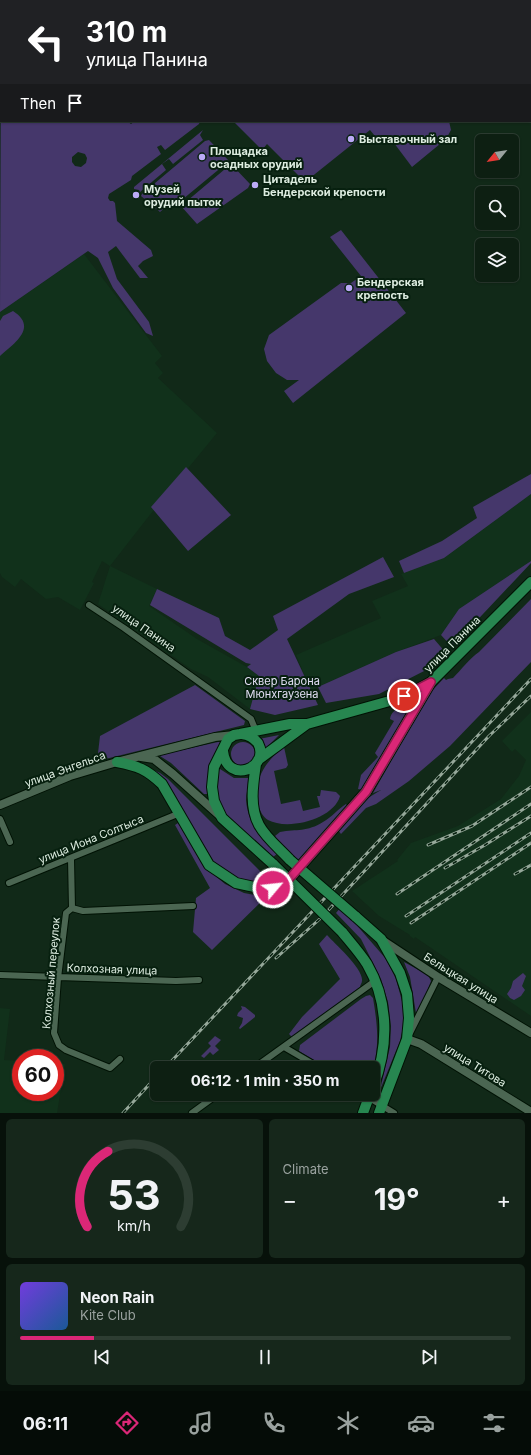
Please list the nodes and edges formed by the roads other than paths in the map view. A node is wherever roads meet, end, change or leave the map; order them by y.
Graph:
1 (531, 582) edge
2 (89, 605) dead end
3 (431, 682) junction
4 (307, 724) junction
5 (256, 731) junction
6 (237, 734) junction
7 (223, 751) junction
8 (138, 756) junction
9 (117, 762) junction
10 (257, 762) junction
11 (0, 805) edge
12 (180, 813) junction
13 (222, 818) junction
14 (0, 819) edge
15 (10, 842) dead end
16 (71, 859) junction
17 (9, 883) dead end
18 (193, 906) dead end
19 (72, 908) junction
20 (381, 939) junction
21 (0, 975) edge
22 (438, 977) junction
23 (58, 978) junction
24 (199, 980) dead end
25 (375, 981) junction
26 (531, 1033) edge
27 (407, 1039) junction
28 (284, 1046) junction
29 (120, 1059) dead end
30 (264, 1061) edge
31 (309, 1061) edge
32 (380, 1065) edge
33 (208, 1101) edge
34 (366, 1101) edge
35 (373, 1101) edge
36 (380, 1109) edge
37 (531, 1112) edge
38 (192, 1113) edge
39 (363, 1113) edge
40 (394, 1113) edge

1 - 3 main road, улица Панина
2 - 5 street, улица Панина
3 - 4 main road, улица Панина
3 - 12 main road
4 - 5 main road
4 - 10 main road
5 - 6 main road
6 - 7 main road
6 - 8 street, улица Энгельса
6 - 10 main road
7 - 10 main road
7 - 13 main road
8 - 9 street, улица Энгельса
8 - 13 street
9 - 11 street, улица Энгельса
9 - 12 main road
10 - 20 main road, bridge
12 - 16 street, улица Иона Солтыса
13 - 25 main road, bridge
14 - 15 street
16 - 17 street, улица Иона Солтыса
16 - 19 street, Колхозный переулок
18 - 19 street
19 - 23 street, Колхозный переулок
20 - 22 street, Бельцкая улица
20 - 27 main road
21 - 23 street, Колхозная улица
22 - 26 street, Бельцкая улица
22 - 27 street
23 - 24 street, Колхозная улица
23 - 29 street, Колхозный переулок
25 - 28 street
25 - 32 main road
27 - 36 main road
27 - 37 street, улица Титова
28 - 30 street
28 - 31 street
33 - 38 street
34 - 39 main road
35 - 36 street
36 - 40 street

